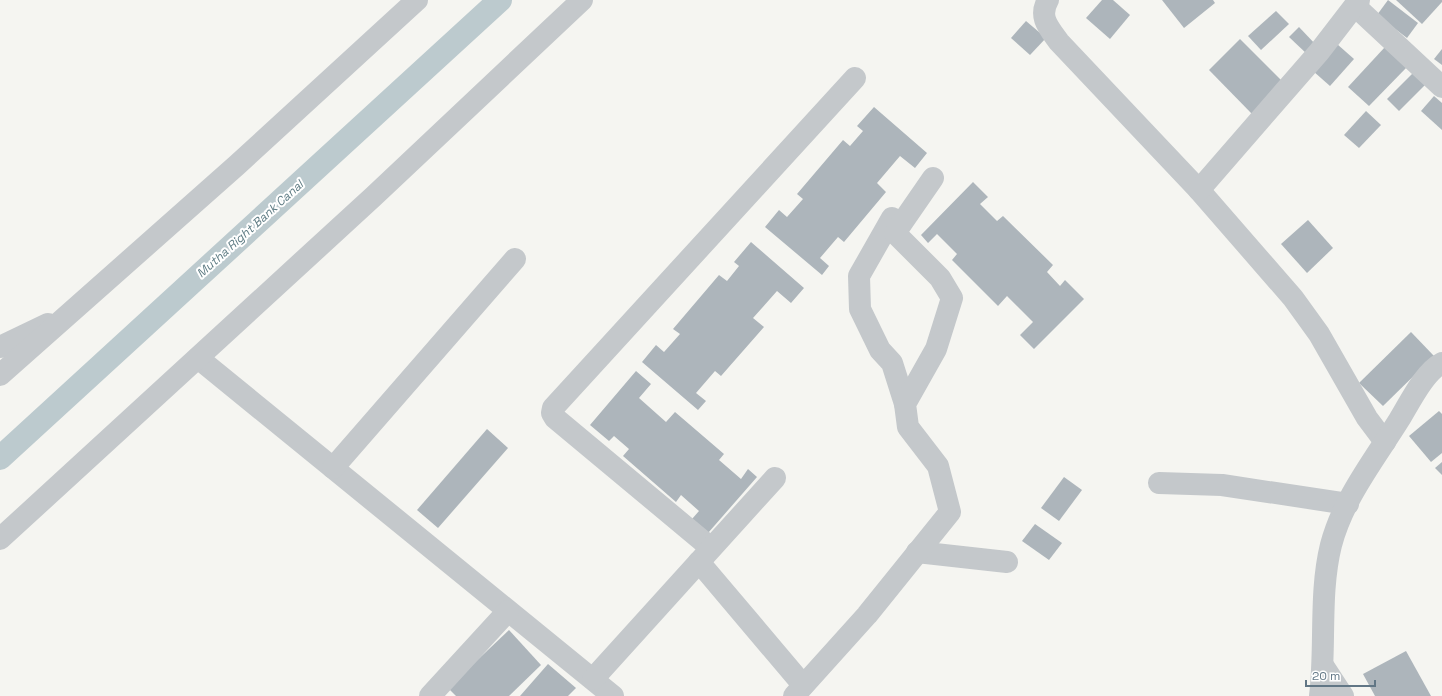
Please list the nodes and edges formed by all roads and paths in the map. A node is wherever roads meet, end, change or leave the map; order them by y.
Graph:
1 (417, 0) edge
2 (582, 0) edge
3 (1048, 0) edge
4 (1357, 3) edge
5 (855, 78) dead end
6 (1442, 87) edge
7 (933, 178) dead end
8 (1199, 190) junction
9 (895, 233) junction
10 (515, 259) dead end
11 (72, 312) junction
12 (0, 347) edge
13 (198, 358) junction
14 (1442, 363) edge
15 (0, 375) edge
16 (905, 404) junction
17 (1385, 442) junction
18 (333, 468) junction
19 (775, 478) dead end
20 (1159, 483) dead end
21 (1348, 504) junction
22 (0, 539) edge
23 (917, 552) junction
24 (705, 555) junction
25 (1007, 562) dead end
26 (508, 611) junction
27 (1324, 667) junction
28 (593, 679) junction
29 (799, 690) edge
30 (430, 696) edge
31 (613, 696) edge
32 (1320, 696) edge
33 (1343, 696) edge

1 - 11 street
2 - 13 street
3 - 8 street
4 - 6 street
4 - 8 street
5 - 24 street
7 - 9 street
8 - 17 street
9 - 16 street
9 - 16 street
10 - 18 street
11 - 12 street
11 - 15 street
13 - 18 street
13 - 22 street
14 - 17 street
16 - 23 street
17 - 21 street
18 - 26 street
19 - 24 street
20 - 21 street
21 - 27 street
23 - 25 street
23 - 29 street
24 - 28 street
24 - 29 street
26 - 28 street
26 - 30 street
27 - 32 street
27 - 33 street
28 - 31 street

